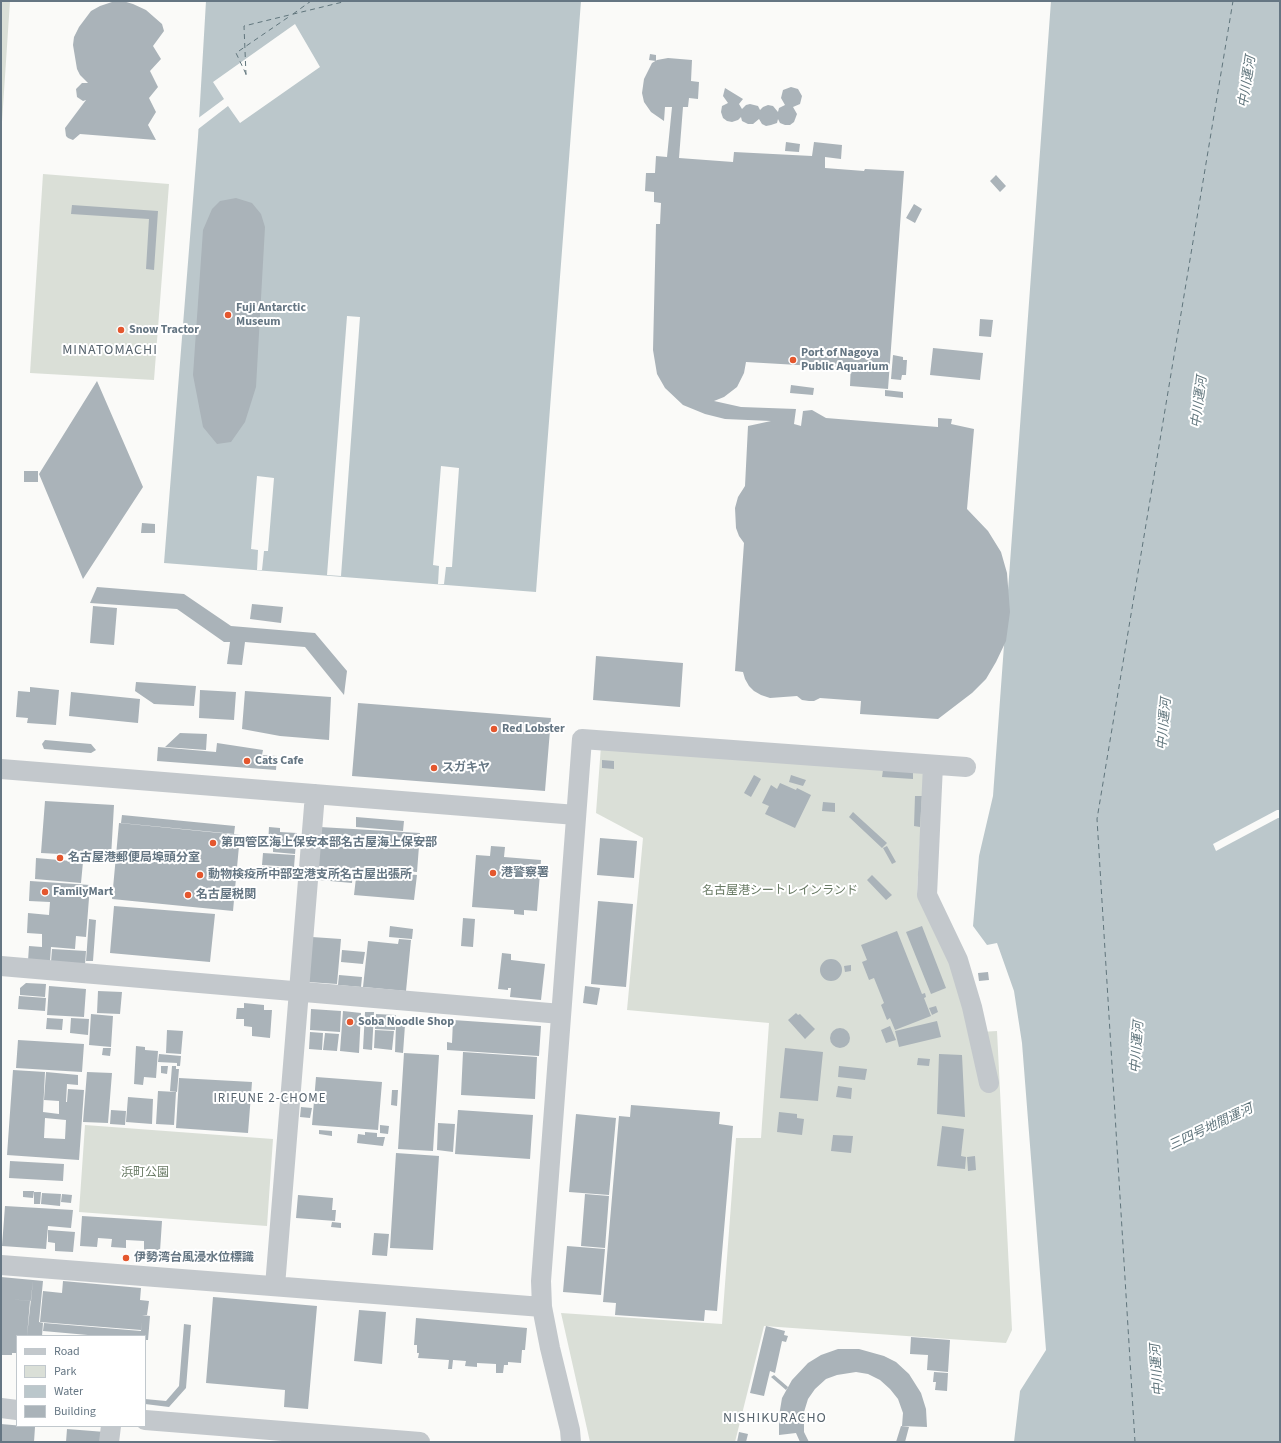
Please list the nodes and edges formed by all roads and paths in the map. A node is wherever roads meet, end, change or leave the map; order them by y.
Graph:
1 (933, 765) junction
2 (966, 767) dead end
3 (1, 769) edge
4 (315, 794) junction
5 (576, 815) junction
6 (1, 966) edge
7 (299, 991) junction
8 (561, 1014) junction
9 (989, 1083) dead end
10 (1, 1265) edge
11 (275, 1286) junction
12 (542, 1307) junction
13 (1, 1408) edge
14 (16, 1410) edge
15 (146, 1420) edge
16 (111, 1427) edge
17 (262, 1436) edge
18 (109, 1442) edge
19 (420, 1442) edge
20 (572, 1442) edge

1 - 2 street
1 - 5 street
1 - 9 street
3 - 4 street
4 - 5 street
4 - 7 street
5 - 8 street
6 - 7 street
7 - 8 street
7 - 11 street
8 - 12 street
10 - 11 street
11 - 12 street
12 - 20 street
13 - 14 street
15 - 17 street
16 - 18 street
17 - 19 street

